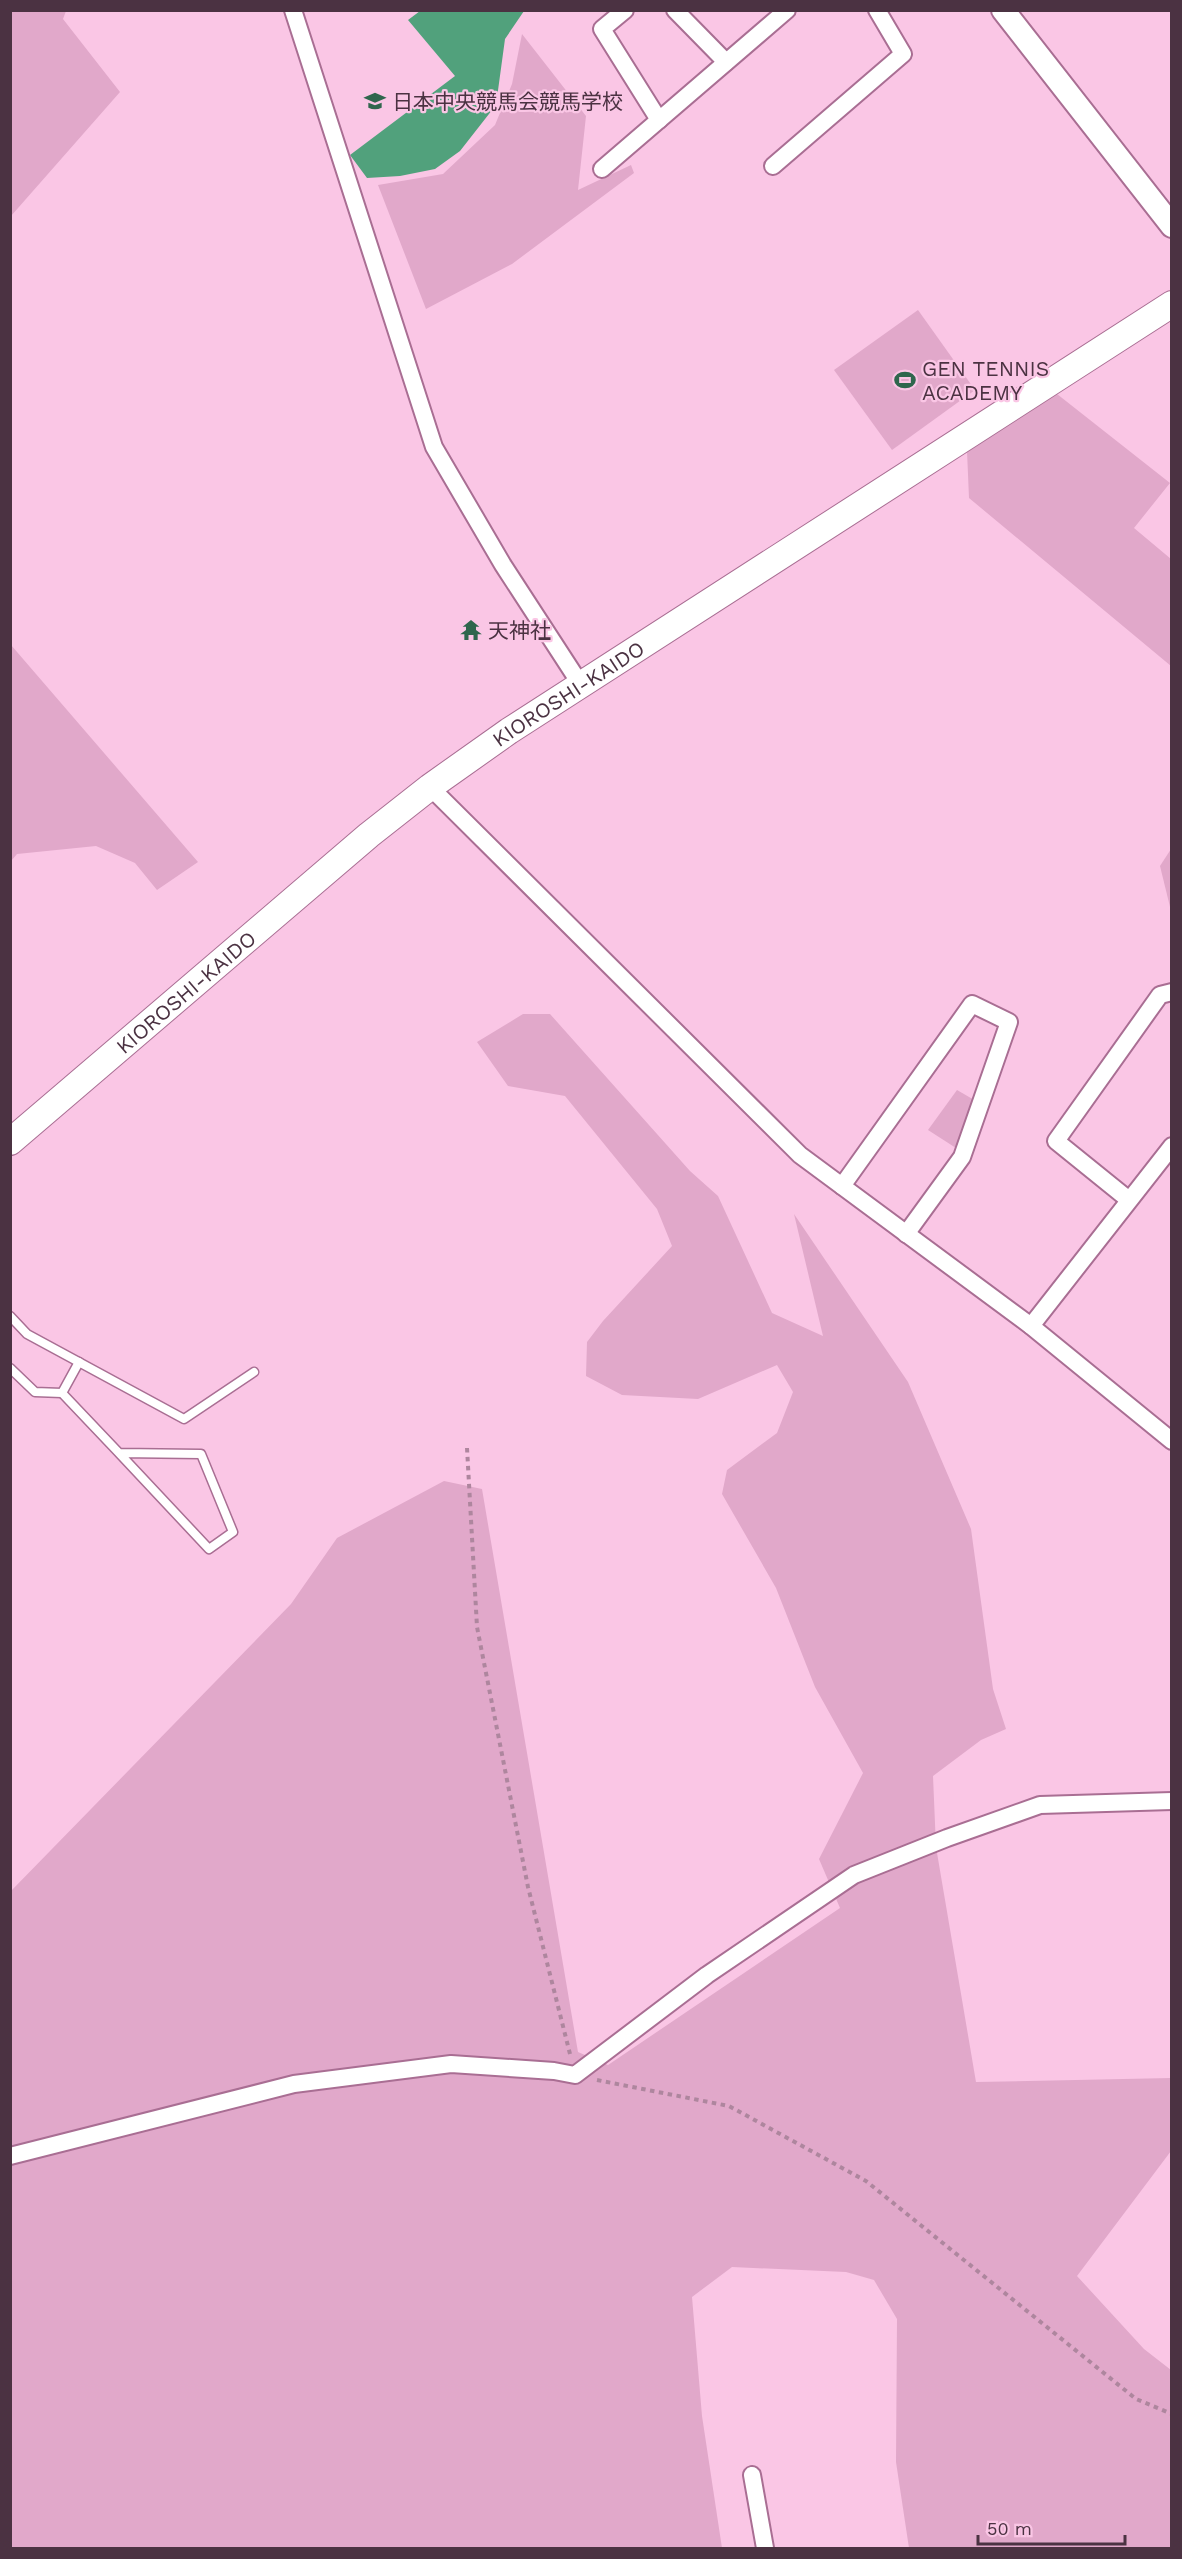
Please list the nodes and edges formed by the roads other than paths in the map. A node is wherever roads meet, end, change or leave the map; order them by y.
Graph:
1 (293, 10) edge
2 (625, 10) edge
3 (675, 10) edge
4 (787, 10) edge
5 (877, 10) edge
6 (1004, 10) edge
7 (726, 62) junction
8 (659, 120) junction
9 (773, 166) dead end
10 (602, 169) dead end
11 (1172, 226) edge
12 (1172, 304) edge
13 (581, 685) junction
14 (430, 787) junction
15 (1172, 992) edge
16 (10, 1142) edge
17 (1172, 1146) edge
18 (842, 1186) junction
19 (1129, 1200) junction
20 (906, 1234) junction
21 (10, 1316) edge
22 (1031, 1326) junction
23 (79, 1362) junction
24 (10, 1368) edge
25 (254, 1372) dead end
26 (62, 1393) junction
27 (1172, 1441) edge
28 (119, 1453) junction
29 (1172, 1801) edge
30 (10, 2156) edge
31 (752, 2475) dead end
32 (765, 2548) edge

1 - 13 street
2 - 8 street
3 - 7 street
4 - 7 street
5 - 9 street
6 - 11 street
7 - 8 street
8 - 10 street
12 - 13 main road, KIOROSHI-KAIDO
13 - 14 main road, KIOROSHI-KAIDO
14 - 16 main road, KIOROSHI-KAIDO
14 - 18 street
15 - 19 street
17 - 19 street
18 - 20 street
18 - 20 street
19 - 22 street
20 - 22 street
21 - 23 lane
22 - 27 street
23 - 25 lane
23 - 26 lane
24 - 26 lane
26 - 28 lane
28 - 28 lane
29 - 30 street
31 - 32 street

